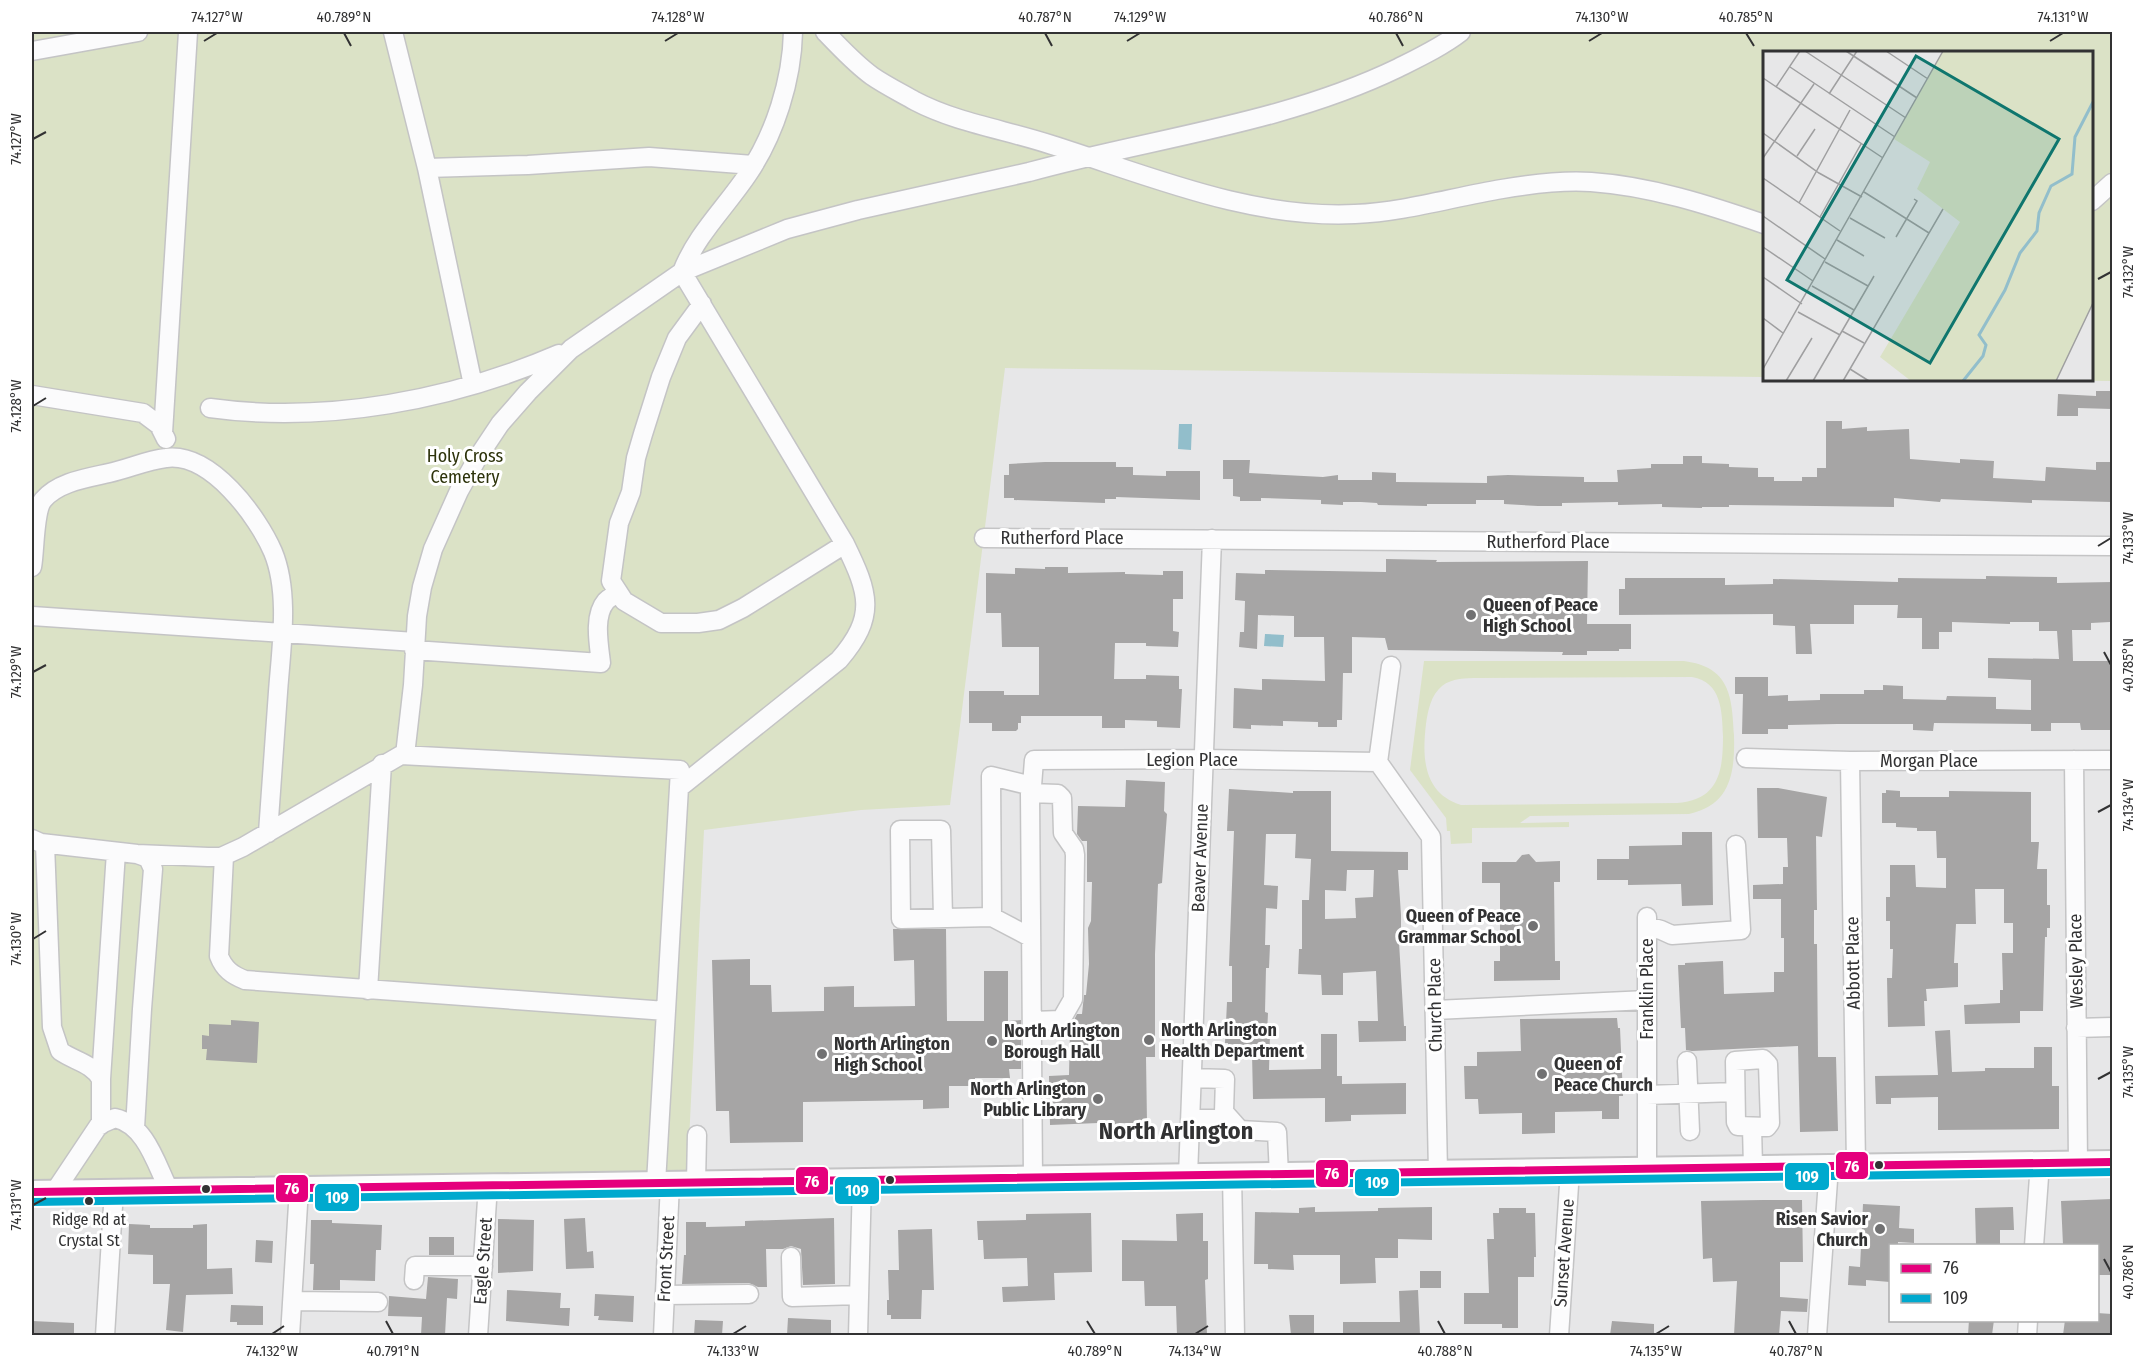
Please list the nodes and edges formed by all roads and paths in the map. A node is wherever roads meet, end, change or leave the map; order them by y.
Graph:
1 (138, 32) edge
2 (188, 32) edge
3 (393, 32) edge
4 (793, 32) edge
5 (825, 32) edge
6 (1461, 32) edge
7 (32, 51) edge
8 (1088, 157) junction
9 (753, 165) junction
10 (427, 168) junction
11 (2112, 183) edge
12 (2093, 199) edge
13 (1763, 224) edge
14 (682, 272) junction
15 (702, 304) junction
16 (571, 348) junction
17 (473, 385) junction
18 (32, 395) edge
19 (210, 408) dead end
20 (163, 433) junction
21 (167, 458) junction
22 (984, 538) dead end
23 (1212, 539) junction
24 (845, 544) junction
25 (2112, 546) edge
26 (32, 567) edge
27 (618, 592) junction
28 (32, 616) edge
29 (282, 634) junction
30 (415, 646) junction
31 (1391, 666) dead end
32 (405, 755) junction
33 (1746, 758) dead end
34 (1204, 759) junction
35 (2074, 760) junction
36 (2112, 760) edge
37 (1850, 761) junction
38 (1378, 762) junction
39 (382, 764) junction
40 (679, 788) junction
41 (1031, 790) junction
42 (268, 833) junction
43 (38, 841) edge
44 (1736, 845) dead end
45 (116, 852) junction
46 (137, 854) junction
47 (224, 856) junction
48 (992, 917) junction
49 (943, 918) junction
50 (1030, 937) junction
51 (368, 990) junction
52 (1647, 1000) junction
53 (1435, 1010) junction
54 (666, 1011) junction
55 (1032, 1021) junction
56 (2112, 1027) edge
57 (2076, 1028) junction
58 (1687, 1061) dead end
59 (1191, 1078) junction
60 (101, 1079) junction
61 (1735, 1092) junction
62 (1689, 1094) junction
63 (1647, 1095) junction
64 (1190, 1119) junction
65 (1230, 1119) junction
66 (101, 1125) junction
67 (1752, 1127) junction
68 (135, 1128) junction
69 (1690, 1131) dead end
70 (697, 1135) dead end
71 (2078, 1162) junction
72 (2112, 1162) edge
73 (2040, 1163) junction
74 (1829, 1166) junction
75 (1856, 1166) junction
76 (1753, 1167) junction
77 (1647, 1169) junction
78 (1570, 1170) junction
79 (1438, 1172) junction
80 (1232, 1175) junction
81 (1279, 1175) junction
82 (1188, 1176) junction
83 (1033, 1178) junction
84 (862, 1180) junction
85 (663, 1183) junction
86 (696, 1183) junction
87 (488, 1185) junction
88 (299, 1188) junction
89 (114, 1190) junction
90 (169, 1190) junction
91 (55, 1191) junction
92 (32, 1192) edge
93 (2034, 1244) edge
94 (791, 1257) dead end
95 (483, 1266) junction
96 (414, 1280) dead end
97 (748, 1294) dead end
98 (665, 1295) junction
99 (859, 1295) junction
100 (292, 1301) junction
101 (378, 1302) dead end
102 (105, 1335) edge
103 (290, 1335) edge
104 (478, 1335) edge
105 (663, 1335) edge
106 (858, 1335) edge
107 (1235, 1335) edge
108 (1559, 1335) edge
109 (1816, 1335) edge

1 - 7 street
2 - 20 street
3 - 10 street
4 - 9 street
5 - 8 street
6 - 8 street
8 - 13 street
8 - 14 street
9 - 10 street
9 - 14 street
10 - 17 street
11 - 12 street
14 - 15 street
14 - 16 street
15 - 24 street
15 - 27 street
16 - 17 street
16 - 30 street
17 - 19 street
18 - 20 street
20 - 21 street
21 - 26 street
21 - 29 street
22 - 23 street, Rutherford Place
23 - 25 street, Rutherford Place
23 - 34 street, Beaver Avenue
24 - 27 street
24 - 40 street
27 - 30 street
28 - 29 street
29 - 30 street
29 - 42 street
30 - 32 street
31 - 38 street
32 - 39 street
32 - 40 street
33 - 37 street, Morgan Place
34 - 38 street, Legion Place
34 - 41 street, Legion Place
34 - 59 street, Beaver Avenue
35 - 36 street, Morgan Place
35 - 37 street, Morgan Place
35 - 57 street, Wesley Place
37 - 75 street, Abbott Place
38 - 53 street, Church Place
39 - 42 street
39 - 51 street
40 - 54 street, Front Street
41 - 48 street
41 - 50 street
41 - 55 street
42 - 47 street
43 - 45 street
43 - 60 street
44 - 52 street, Franklin Place
45 - 46 street
45 - 60 street
46 - 47 street
46 - 68 street
47 - 51 street
48 - 49 street
48 - 50 street
49 - 49 street
50 - 55 street
51 - 54 street
52 - 53 street
52 - 63 street, Franklin Place
53 - 79 street, Church Place
54 - 85 street, Front Street
55 - 83 street
56 - 57 street
57 - 71 street, Wesley Place
58 - 62 street
59 - 64 street, Beaver Avenue
59 - 65 street
60 - 66 street
61 - 62 street
61 - 67 street
61 - 67 street
62 - 63 street
62 - 69 street
63 - 77 street, Franklin Place
64 - 65 street
64 - 82 street, Beaver Avenue
65 - 81 street
66 - 68 street
66 - 91 street
67 - 76 street
68 - 90 street
70 - 86 street
71 - 72 main road
71 - 73 main road
73 - 75 main road
73 - 93 street
74 - 75 main road
74 - 76 main road
74 - 109 street
76 - 77 main road
77 - 78 main road
78 - 79 main road
78 - 108 street, Sunset Avenue
79 - 81 main road
80 - 81 main road
80 - 82 main road
80 - 107 street
82 - 83 main road
83 - 84 main road
84 - 86 main road
84 - 99 street
85 - 86 main road
85 - 87 main road
85 - 98 street, Front Street
87 - 88 main road
87 - 95 street, Eagle Street
88 - 90 main road
88 - 100 street
89 - 90 main road
89 - 91 main road
89 - 102 street
91 - 92 main road
94 - 99 street
95 - 96 street
95 - 104 street, Eagle Street
97 - 98 street
98 - 105 street, Front Street
99 - 106 street
100 - 101 street
100 - 103 street

